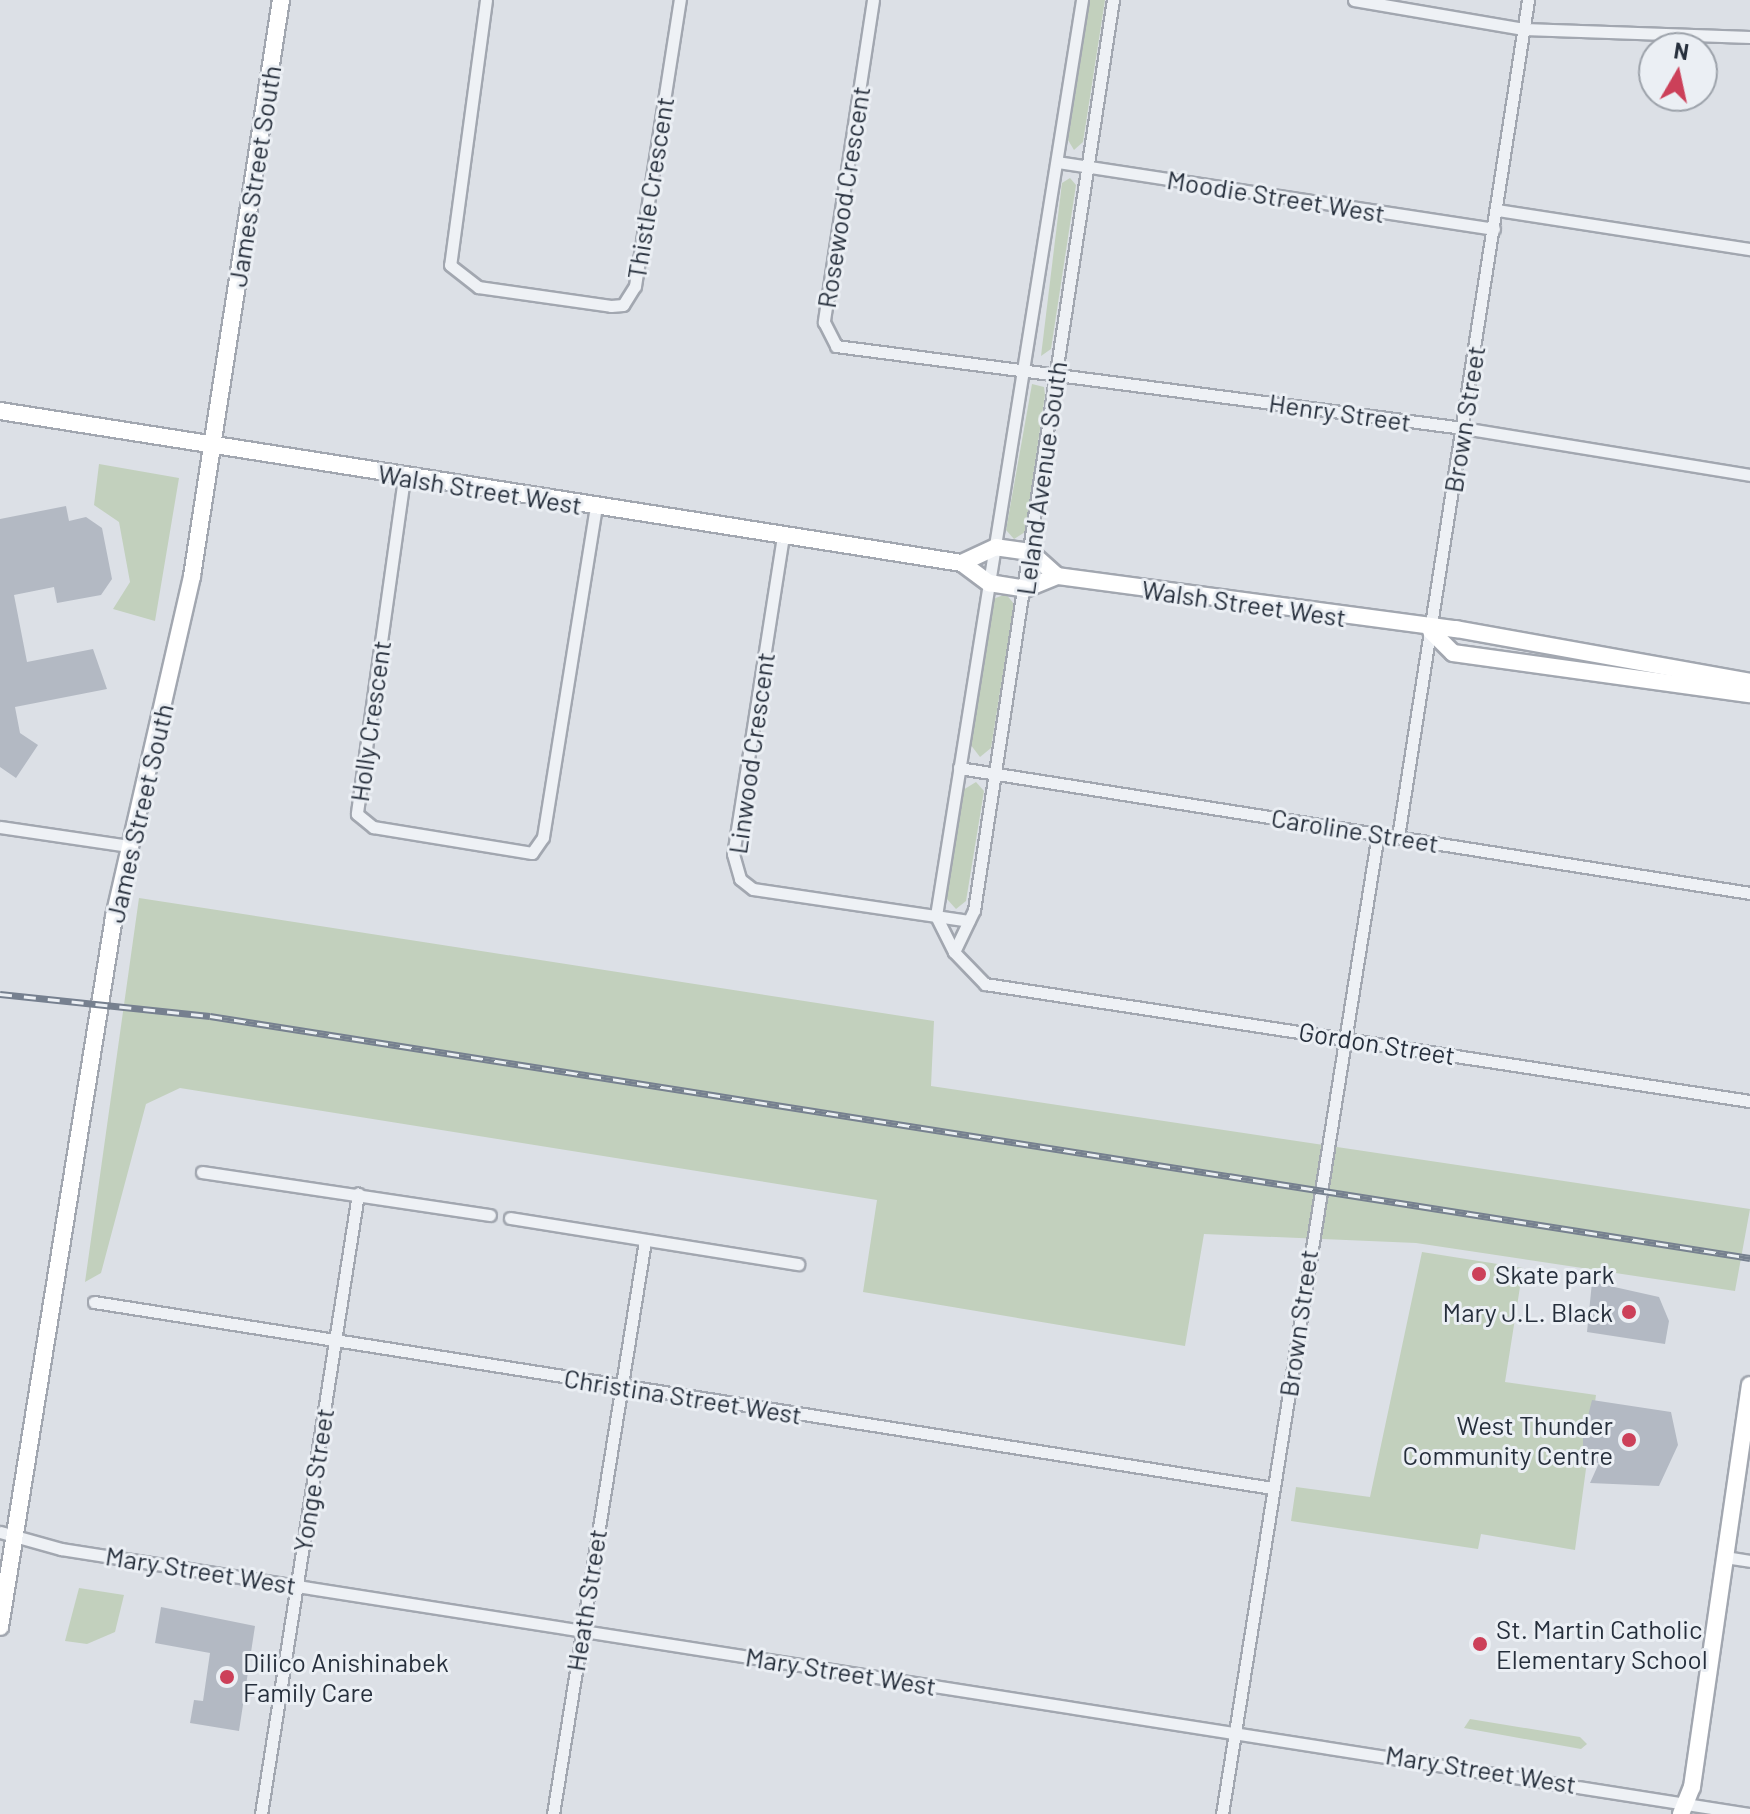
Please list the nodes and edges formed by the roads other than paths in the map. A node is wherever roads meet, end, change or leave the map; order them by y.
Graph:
1 (281, 0) edge
2 (486, 0) edge
3 (680, 0) edge
4 (873, 0) edge
5 (1082, 0) edge
6 (1113, 0) edge
7 (1354, 0) edge
8 (1528, 0) edge
9 (1524, 29) junction
10 (1750, 37) edge
11 (1057, 162) junction
12 (1088, 166) junction
13 (1497, 210) junction
14 (1494, 229) junction
15 (1750, 249) edge
16 (1056, 372) junction
17 (1024, 373) junction
18 (0, 411) edge
19 (1463, 428) junction
20 (213, 444) junction
21 (1750, 475) edge
22 (404, 478) junction
23 (596, 507) junction
24 (783, 536) junction
25 (996, 547) junction
26 (1030, 552) junction
27 (962, 563) junction
28 (1057, 576) junction
29 (989, 583) junction
30 (1025, 589) junction
31 (1431, 631) junction
32 (1750, 682) edge
33 (1750, 694) edge
34 (959, 768) junction
35 (995, 774) junction
36 (0, 827) edge
37 (1378, 833) junction
38 (1398, 837) junction
39 (129, 846) junction
40 (1750, 893) edge
41 (936, 916) junction
42 (969, 921) junction
43 (954, 952) junction
44 (1342, 1037) junction
45 (1750, 1101) edge
46 (202, 1172) dead end
47 (358, 1194) junction
48 (490, 1215) dead end
49 (510, 1218) dead end
50 (645, 1241) junction
51 (798, 1264) dead end
52 (94, 1302) dead end
53 (335, 1341) junction
54 (1750, 1385) edge
55 (622, 1386) junction
56 (1273, 1488) junction
57 (7, 1534) edge
58 (1725, 1557) junction
59 (1750, 1561) edge
60 (296, 1585) junction
61 (0, 1627) edge
62 (580, 1629) junction
63 (1235, 1731) junction
64 (1682, 1808) edge
65 (261, 1814) edge
66 (553, 1814) edge
67 (1222, 1814) edge
68 (1750, 1814) edge

1 - 20 street, James Street South
2 - 3 street, Thistle Crescent
4 - 17 street, Rosewood Crescent
5 - 11 street, Leland Avenue South
6 - 12 street, Leland Avenue South
7 - 9 street
8 - 9 street, Brown Street
9 - 10 street
9 - 13 street, Brown Street
11 - 12 street, Moodie Street West
11 - 17 street, Leland Avenue South
12 - 14 street, Moodie Street West
12 - 16 street, Leland Avenue South
13 - 14 street, Brown Street
13 - 15 street
14 - 19 street, Brown Street
16 - 17 street, Henry Street
16 - 19 street, Henry Street
16 - 26 street, Leland Avenue South
17 - 25 street, Leland Avenue South
18 - 20 street, Walsh Street West
19 - 21 street, Henry Street
19 - 31 street, Brown Street
20 - 22 street, Walsh Street West
20 - 39 street, James Street South
22 - 23 street, Walsh Street West
22 - 23 street, Holly Crescent
23 - 24 street, Walsh Street West
24 - 27 street, Walsh Street West
24 - 41 street, Linwood Crescent
25 - 26 street
25 - 27 street
25 - 29 street, Leland Avenue South
26 - 28 street
26 - 30 street, Leland Avenue South
27 - 29 street, Walsh Street West
28 - 30 street
28 - 31 street, Walsh Street West
29 - 30 street, Walsh Street West
29 - 34 street, Leland Avenue South
30 - 35 street, Leland Avenue South
31 - 32 street, Walsh Street West
31 - 33 street, Walsh Street West
31 - 38 street, Brown Street
34 - 35 street, Caroline Street
34 - 41 street, Leland Avenue South
35 - 37 street, Caroline Street
35 - 42 street, Leland Avenue South
36 - 39 street
37 - 38 street, Caroline Street
37 - 44 street, Brown Street
38 - 40 street, Caroline Street
39 - 57 street, James Street South
41 - 42 street, Linwood Crescent
41 - 43 street
42 - 43 street, Leland Avenue South
43 - 44 street, Gordon Street
44 - 45 street, Gordon Street
44 - 56 street, Brown Street
46 - 47 street
47 - 48 street
47 - 53 street, Yonge Street
49 - 50 street
50 - 51 street
50 - 55 street, Heath Street
52 - 53 street, Christina Street West
53 - 55 street, Christina Street West
53 - 60 street, Yonge Street
54 - 58 street
55 - 56 street, Christina Street West
55 - 62 street, Heath Street
56 - 63 street, Brown Street
57 - 60 street, Mary Street West
57 - 61 street, James Street South
58 - 59 street
58 - 64 street
60 - 62 street, Mary Street West
60 - 65 street, Yonge Street
62 - 63 street, Mary Street West
62 - 66 street, Heath Street
63 - 64 street, Mary Street West
63 - 67 street, Brown Street
64 - 68 street, Mary Street West

